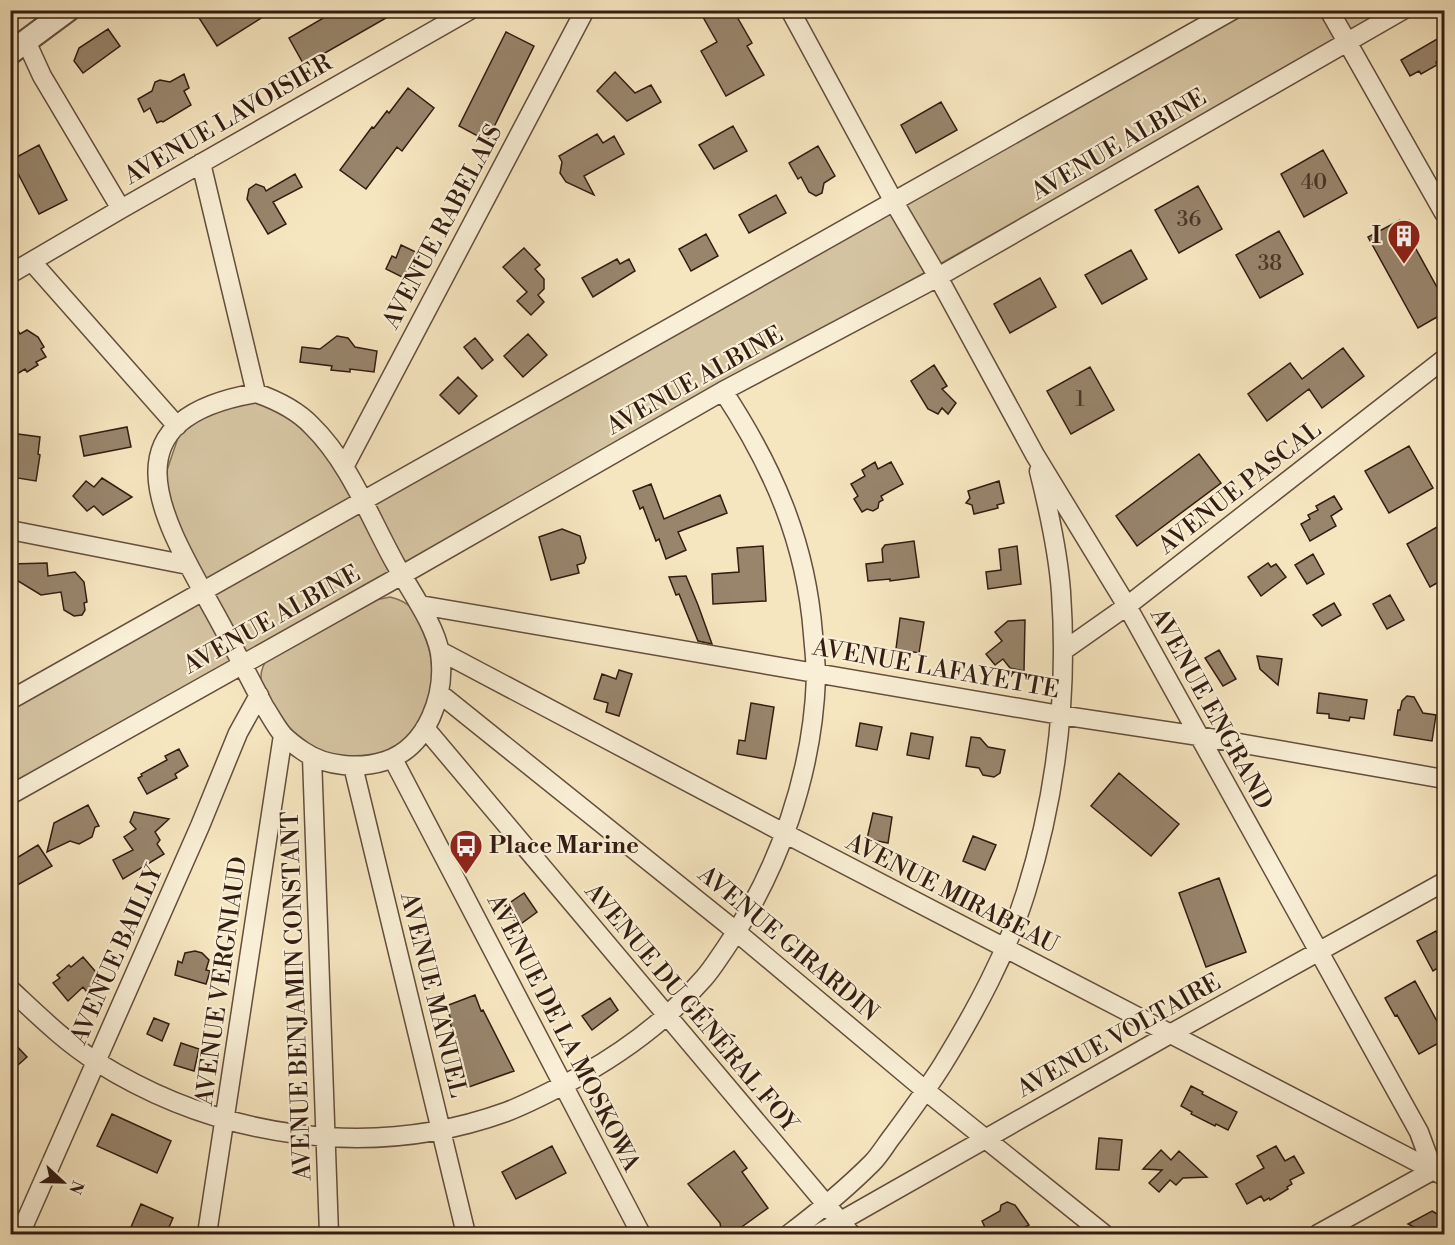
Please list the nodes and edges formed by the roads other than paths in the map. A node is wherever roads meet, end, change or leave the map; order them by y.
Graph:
1 (68, 10) edge
2 (470, 10) edge
3 (585, 10) edge
4 (790, 10) edge
5 (1233, 10) edge
6 (1329, 10) edge
7 (1403, 10) edge
8 (1347, 42) junction
9 (18, 47) edge
10 (201, 163) junction
11 (894, 202) junction
12 (121, 209) junction
13 (1444, 213) edge
14 (32, 262) junction
15 (10, 274) edge
16 (938, 277) junction
17 (1444, 359) edge
18 (723, 391) junction
19 (256, 393) junction
20 (177, 426) junction
21 (1035, 455) junction
22 (344, 467) junction
23 (362, 502) junction
24 (10, 530) edge
25 (188, 564) junction
26 (402, 575) junction
27 (203, 591) junction
28 (420, 605) junction
29 (1127, 606) junction
30 (440, 651) junction
31 (1063, 651) junction
32 (243, 664) junction
33 (816, 674) junction
34 (439, 693) junction
35 (259, 695) junction
36 (10, 700) edge
37 (1060, 715) junction
38 (426, 728) junction
39 (283, 735) junction
40 (1199, 736) junction
41 (312, 757) junction
42 (393, 759) junction
43 (353, 766) junction
44 (1444, 779) edge
45 (10, 795) edge
46 (784, 833) junction
47 (1444, 882) edge
48 (737, 932) junction
49 (1004, 948) junction
50 (1318, 953) junction
51 (10, 989) edge
52 (667, 1016) junction
53 (1170, 1034) junction
54 (95, 1061) junction
55 (564, 1085) junction
56 (926, 1091) junction
57 (225, 1121) junction
58 (440, 1130) junction
59 (325, 1137) junction
60 (984, 1138) junction
61 (1441, 1170) edge
62 (826, 1206) junction
63 (846, 1228) edge
64 (20, 1234) edge
65 (207, 1234) edge
66 (329, 1234) edge
67 (466, 1234) edge
68 (640, 1234) edge
69 (789, 1234) edge
70 (818, 1234) edge
71 (1104, 1234) edge
72 (1318, 1234) edge

1 - 9 street
2 - 10 street, AVENUE LAVOISIER
3 - 22 street, AVENUE RABELAIS
4 - 11 street, AVENUE ENGRAND
5 - 11 street
6 - 8 street
7 - 8 street, AVENUE ALBINE
8 - 13 street
8 - 16 street, AVENUE ALBINE
9 - 12 street
10 - 12 street, AVENUE LAVOISIER
10 - 19 street
11 - 16 street, AVENUE ENGRAND
11 - 23 street
12 - 14 street, AVENUE LAVOISIER
14 - 15 street, AVENUE LAVOISIER
14 - 20 street
16 - 18 street, AVENUE ALBINE
16 - 21 street, AVENUE ENGRAND
17 - 29 street, AVENUE PASCAL
18 - 26 street, AVENUE ALBINE
18 - 33 street
19 - 20 street
19 - 22 street
20 - 25 street
21 - 29 street, AVENUE ENGRAND
21 - 31 street
22 - 23 street
23 - 26 street
23 - 27 street
24 - 25 street
25 - 27 street
26 - 28 street
26 - 32 street, AVENUE ALBINE
27 - 32 street
27 - 36 street
28 - 30 street
28 - 33 street, AVENUE LAFAYETTE
29 - 31 street, AVENUE PASCAL
29 - 40 street, AVENUE ENGRAND
30 - 34 street
30 - 46 street, AVENUE MIRABEAU
31 - 37 street
32 - 35 street
32 - 45 street, AVENUE ALBINE
33 - 37 street, AVENUE LAFAYETTE
33 - 46 street
34 - 38 street
34 - 48 street, AVENUE GIRARDIN
35 - 39 street
35 - 54 street, AVENUE BAILLY
37 - 40 street, AVENUE LAFAYETTE
37 - 49 street
38 - 42 street
38 - 52 street, AVENUE DU GÉNÉRAL FOY
39 - 41 street
39 - 57 street, AVENUE VERGNIAUD
40 - 44 street, AVENUE LAFAYETTE
40 - 50 street, AVENUE ENGRAND
41 - 43 street
41 - 59 street, AVENUE BENJAMIN CONSTANT
42 - 43 street
42 - 55 street, AVENUE DE LA MOSKOWA
43 - 58 street, AVENUE MANUEL
46 - 48 street
46 - 49 street, AVENUE MIRABEAU
47 - 50 street, AVENUE VOLTAIRE
48 - 52 street
48 - 56 street, AVENUE GIRARDIN
49 - 53 street, AVENUE MIRABEAU
49 - 56 street
50 - 53 street, AVENUE VOLTAIRE
50 - 61 street, AVENUE ENGRAND
51 - 54 street
52 - 55 street
52 - 62 street, AVENUE DU GÉNÉRAL FOY
53 - 60 street, AVENUE VOLTAIRE
53 - 61 street, AVENUE MIRABEAU
54 - 57 street
54 - 64 street, AVENUE BAILLY
55 - 58 street
55 - 68 street, AVENUE DE LA MOSKOWA
56 - 60 street, AVENUE GIRARDIN
56 - 62 street
57 - 59 street
57 - 65 street, AVENUE VERGNIAUD
58 - 59 street
58 - 67 street, AVENUE MANUEL
59 - 66 street, AVENUE BENJAMIN CONSTANT
60 - 63 street, AVENUE VOLTAIRE
60 - 71 street, AVENUE GIRARDIN
61 - 72 street
62 - 63 street, AVENUE DU GÉNÉRAL FOY
62 - 69 street
63 - 70 street, AVENUE VOLTAIRE

